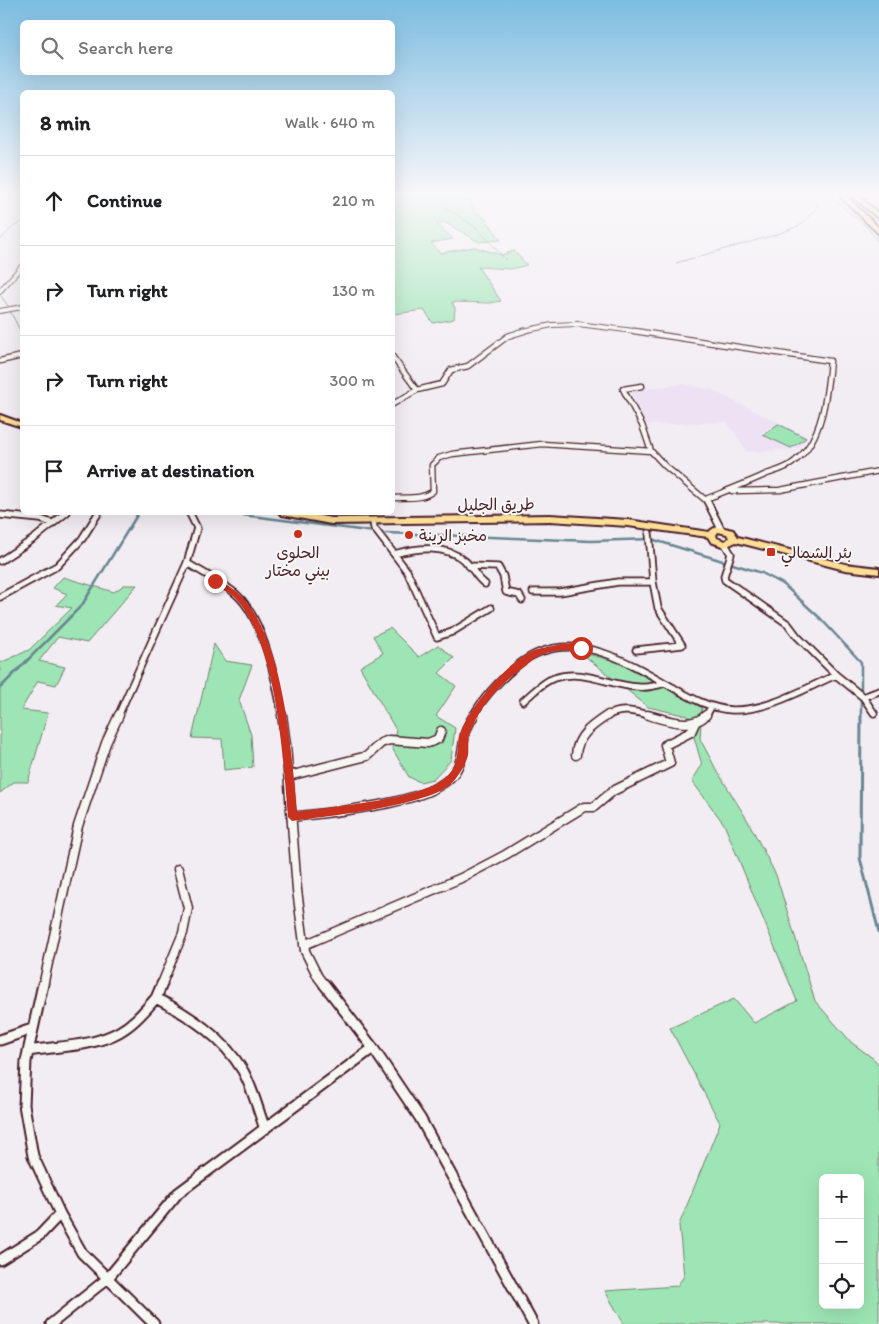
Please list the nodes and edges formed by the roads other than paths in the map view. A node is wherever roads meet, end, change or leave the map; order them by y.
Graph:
1 (20, 268) edge
2 (0, 291) edge
3 (20, 307) edge
4 (0, 312) edge
5 (20, 357) edge
6 (395, 359) edge
7 (0, 362) edge
8 (642, 386) dead end
9 (417, 390) junction
10 (395, 403) edge
11 (0, 417) edge
12 (20, 424) edge
13 (651, 450) junction
14 (879, 471) edge
15 (731, 491) junction
16 (395, 498) edge
17 (706, 500) junction
18 (0, 514) edge
19 (63, 515) edge
20 (97, 515) edge
21 (190, 515) edge
22 (298, 515) edge
23 (373, 521) junction
24 (52, 523) junction
25 (721, 529) junction
26 (649, 533) dead end
27 (711, 535) junction
28 (734, 539) junction
29 (725, 544) junction
30 (394, 554) junction
31 (0, 561) edge
32 (187, 563) junction
33 (469, 566) junction
34 (879, 571) edge
35 (653, 582) junction
36 (485, 584) dead end
37 (533, 592) dead end
38 (0, 597) edge
39 (522, 600) dead end
40 (491, 608) dead end
41 (636, 650) dead end
42 (836, 675) junction
43 (665, 682) junction
44 (879, 691) edge
45 (863, 697) junction
46 (523, 701) dead end
47 (711, 707) junction
48 (874, 713) dead end
49 (695, 724) junction
50 (441, 731) dead end
51 (576, 755) dead end
52 (289, 776) junction
53 (292, 817) junction
54 (178, 869) dead end
55 (304, 944) junction
56 (156, 998) junction
57 (32, 1029) junction
58 (0, 1040) edge
59 (372, 1048) junction
60 (28, 1051) junction
61 (265, 1128) junction
62 (60, 1214) junction
63 (0, 1260) edge
64 (108, 1278) junction
65 (51, 1324) edge
66 (154, 1324) edge
67 (533, 1324) edge

1 - 2 street
3 - 4 street
5 - 7 street
6 - 9 street
8 - 13 street
9 - 10 street
9 - 15 street
11 - 12 main road
13 - 16 street
13 - 17 street
14 - 15 street
15 - 17 street
17 - 25 street
18 - 24 street
19 - 24 street
20 - 38 street
21 - 32 street
22 - 23 main road, طريق الجليل
23 - 27 main road, طريق الجليل
23 - 30 street
24 - 31 street
25 - 27 main road
25 - 28 main road
26 - 35 street
27 - 29 main road
28 - 29 main road
28 - 34 main road
29 - 42 street
30 - 33 street
30 - 40 street
32 - 52 street
32 - 57 street
33 - 36 street
33 - 39 street
35 - 37 street
35 - 41 street
42 - 45 street
42 - 47 street
43 - 46 street
43 - 47 street
43 - 53 street
44 - 45 street
45 - 48 street
47 - 49 street
49 - 51 street
49 - 55 street
50 - 52 street
52 - 53 street
53 - 55 street
54 - 56 street
55 - 59 street
56 - 60 street
56 - 61 street
57 - 58 street
57 - 60 street
59 - 61 street
59 - 67 street
60 - 62 street
61 - 64 street
62 - 63 street
62 - 64 street
64 - 65 street
64 - 66 street

